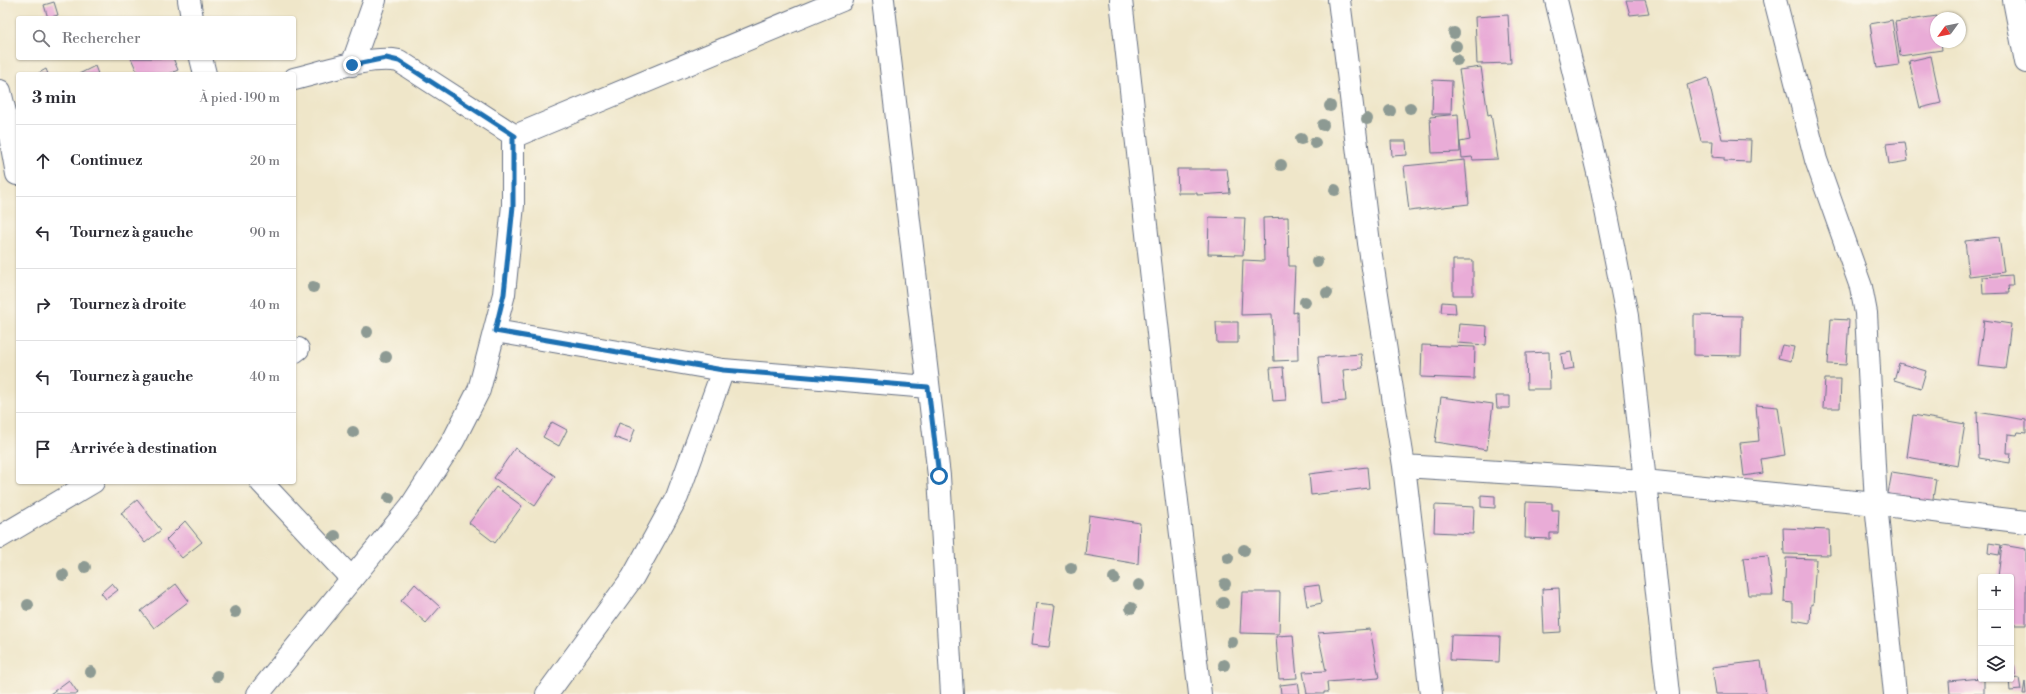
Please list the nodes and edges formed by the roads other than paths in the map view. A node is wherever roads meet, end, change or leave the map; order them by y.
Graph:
1 (189, 0) edge
2 (375, 0) edge
3 (842, 0) edge
4 (883, 0) edge
5 (1121, 0) edge
6 (1339, 0) edge
7 (1556, 0) edge
8 (1775, 0) edge
9 (2014, 0) edge
10 (192, 16) edge
11 (202, 60) edge
12 (2026, 62) edge
13 (352, 65) junction
14 (204, 72) edge
15 (296, 79) edge
16 (0, 91) edge
17 (515, 136) junction
18 (12, 176) edge
19 (495, 331) junction
20 (723, 370) junction
21 (928, 387) junction
22 (1404, 466) junction
23 (1644, 481) junction
24 (90, 484) edge
25 (263, 484) edge
26 (1876, 504) junction
27 (2026, 522) edge
28 (0, 537) edge
29 (352, 579) junction
30 (264, 692) edge
31 (547, 694) edge
32 (952, 694) edge
33 (1200, 694) edge
34 (1431, 694) edge
35 (1668, 694) edge
36 (1895, 694) edge

1 - 10 street
2 - 13 street
3 - 17 street
4 - 21 street
5 - 33 street
6 - 22 street
7 - 23 street
8 - 26 street
9 - 12 street
11 - 14 street
13 - 15 street
13 - 17 street
16 - 18 street
17 - 19 street
19 - 20 street
19 - 29 street
20 - 21 street
20 - 31 street
21 - 32 street
22 - 23 street
22 - 34 street
23 - 26 street
23 - 35 street
24 - 28 street
25 - 29 street
26 - 27 street
26 - 36 street
29 - 30 street

